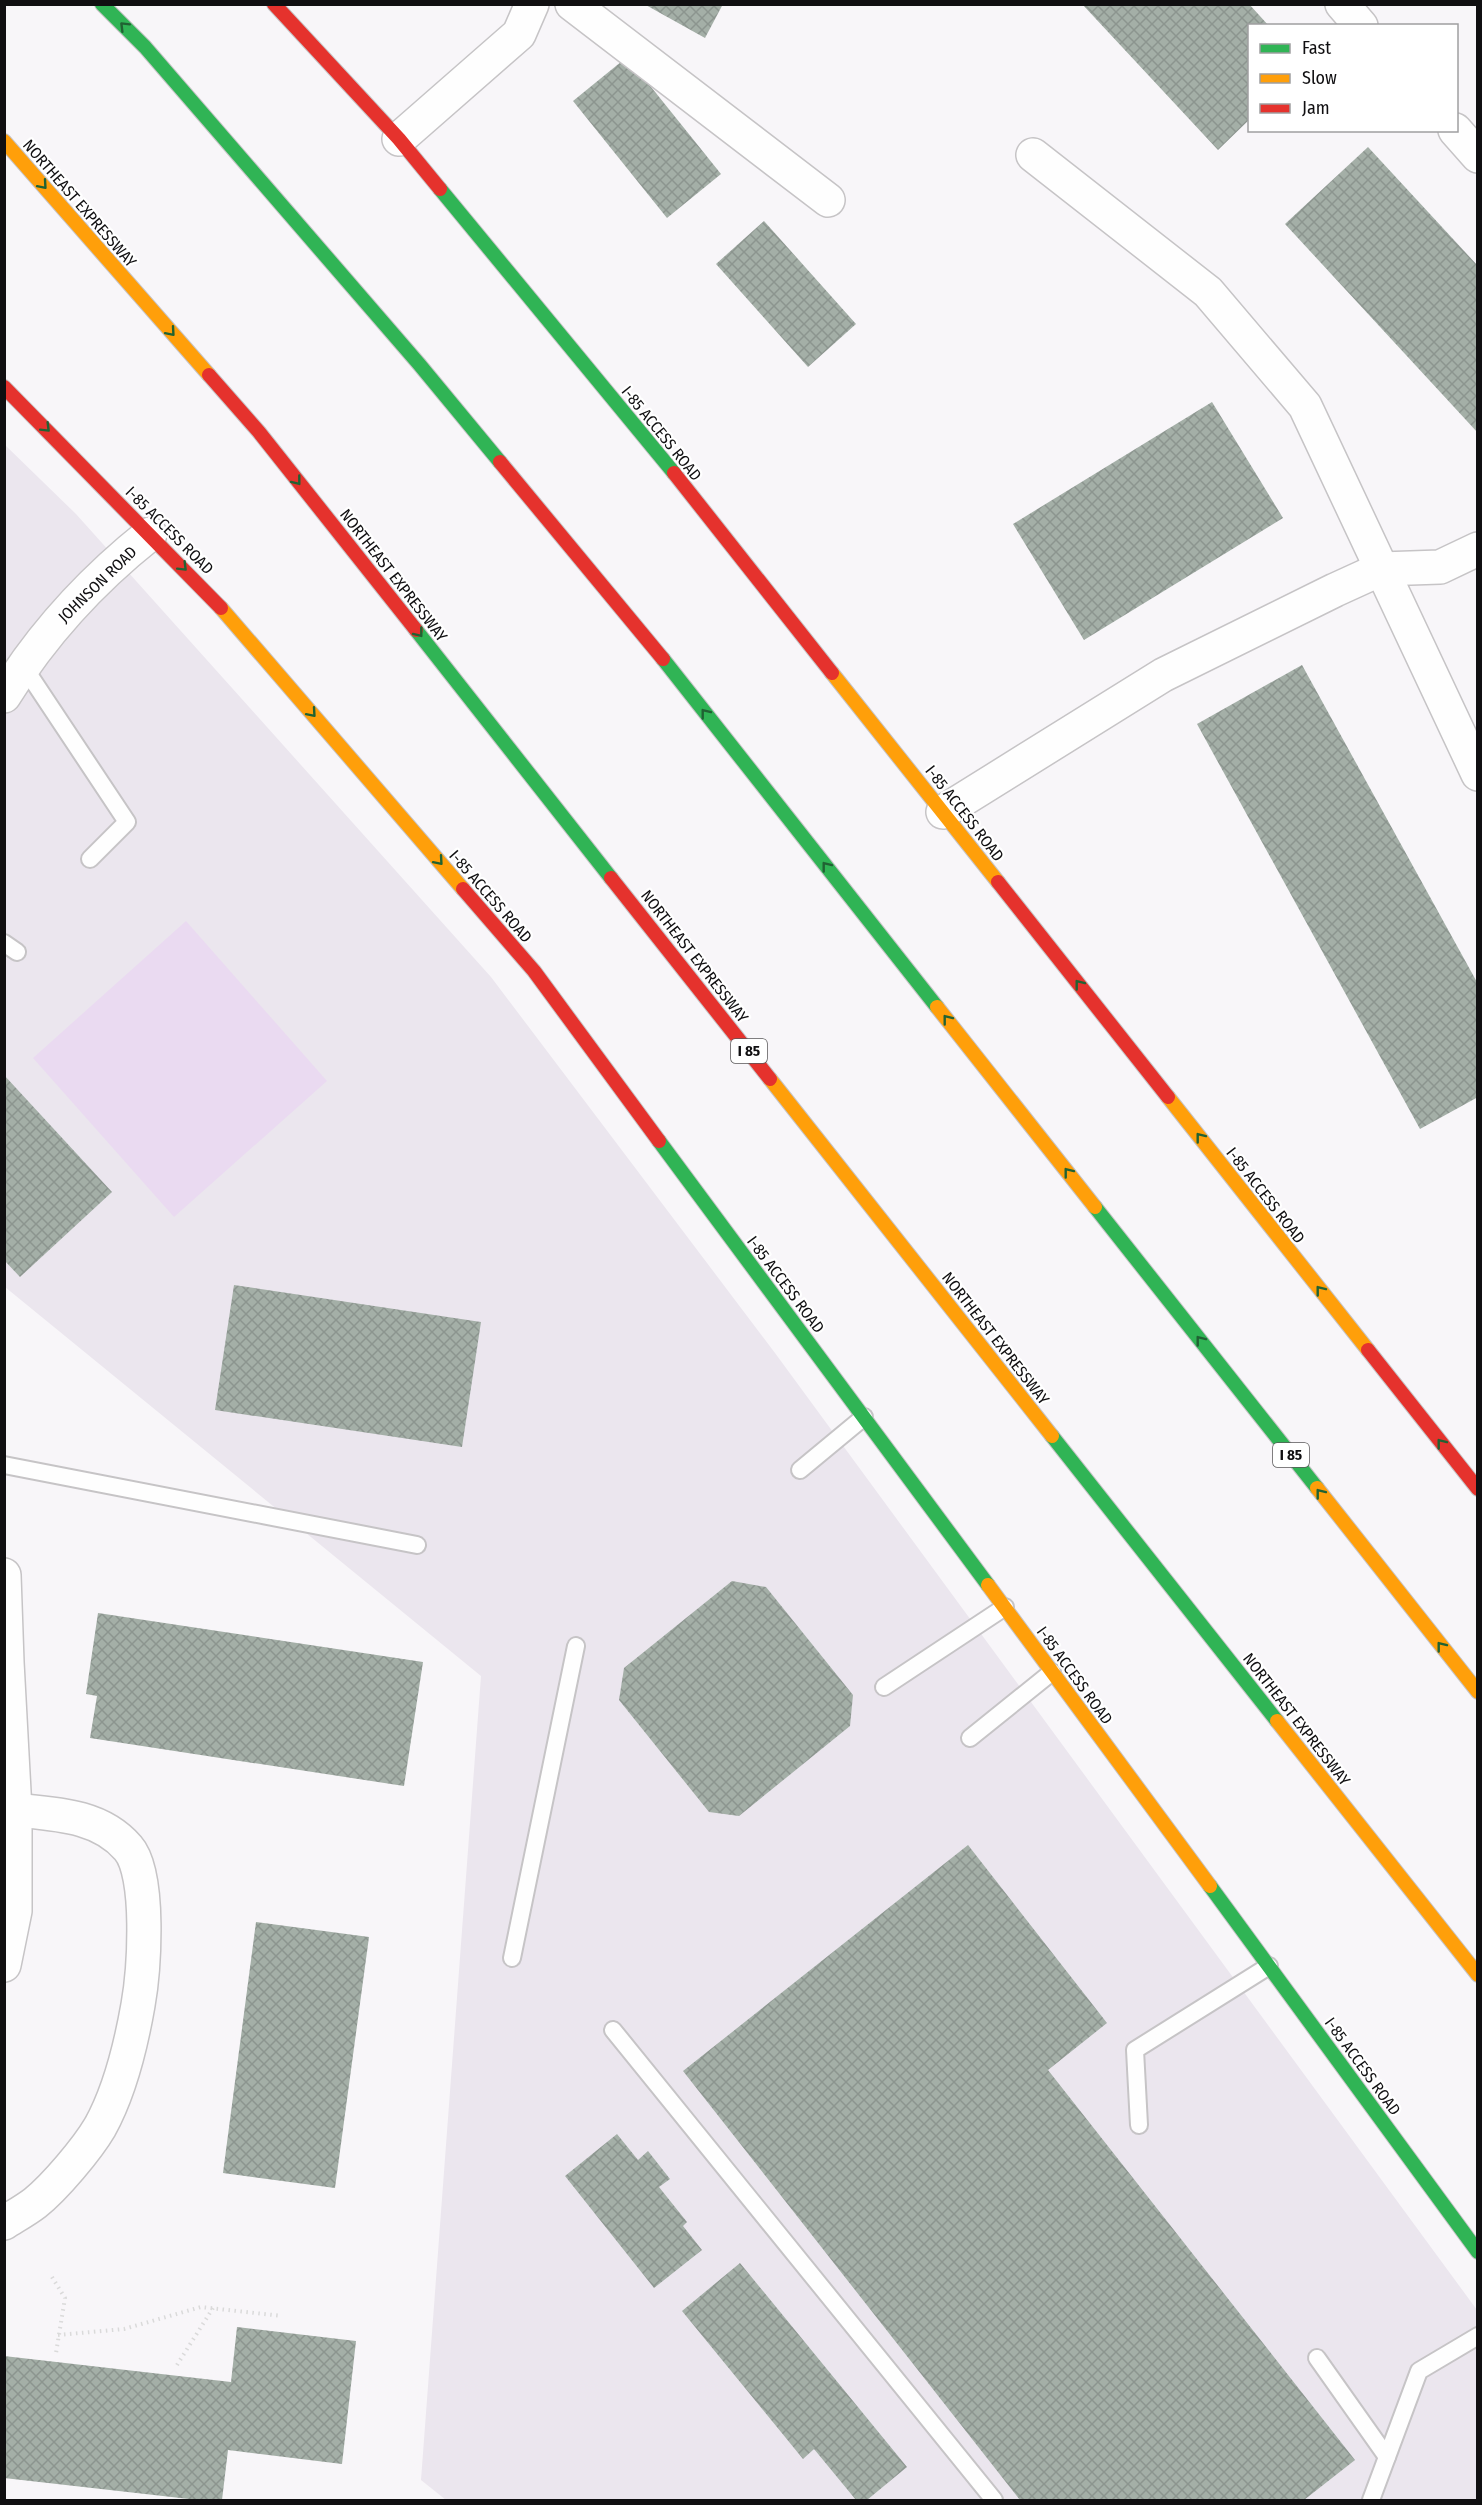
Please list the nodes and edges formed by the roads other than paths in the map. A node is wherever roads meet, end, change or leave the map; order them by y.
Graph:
1 (102, 4) edge
2 (274, 4) edge
3 (532, 4) edge
4 (572, 4) edge
5 (1342, 4) edge
6 (1359, 24) edge
7 (1457, 132) edge
8 (399, 139) junction
9 (4, 141) edge
10 (1033, 155) dead end
11 (1478, 156) edge
12 (828, 200) dead end
13 (4, 387) edge
14 (150, 534) junction
15 (1478, 549) edge
16 (1381, 569) junction
17 (24, 667) junction
18 (4, 696) edge
19 (1478, 774) edge
20 (943, 812) junction
21 (90, 859) dead end
22 (864, 1417) junction
23 (4, 1465) edge
24 (800, 1470) dead end
25 (1478, 1489) edge
26 (417, 1545) dead end
27 (4, 1575) edge
28 (1005, 1607) junction
29 (576, 1646) dead end
30 (1052, 1672) junction
31 (884, 1688) dead end
32 (1478, 1692) edge
33 (970, 1738) dead end
34 (15, 1810) junction
35 (10, 1910) edge
36 (512, 1958) dead end
37 (4, 1965) edge
38 (1269, 1966) junction
39 (1478, 1975) edge
40 (614, 2030) dead end
41 (1139, 2125) dead end
42 (4, 2223) edge
43 (1478, 2252) edge
44 (1478, 2336) edge
45 (1317, 2358) dead end
46 (1387, 2457) junction
47 (994, 2500) edge
48 (1371, 2500) edge

32 -> 1 main road, I 85
2 - 8 main road, I-85 ACCESS ROAD
3 - 8 street
4 - 12 street
5 - 6 street
7 - 11 street
8 - 20 main road, I-85 ACCESS ROAD
9 -> 39 main road, NORTHEAST EXPRESSWAY / I 85
10 - 16 street
13 -> 14 main road, I-85 ACCESS ROAD
14 - 17 street, JOHNSON ROAD
14 -> 22 main road, I-85 ACCESS ROAD
15 - 16 street
16 - 19 street
16 - 20 street
17 - 18 street, JOHNSON ROAD
17 - 21 lane
25 -> 20 main road, I-85 ACCESS ROAD
22 - 24 lane
22 - 28 main road, I-85 ACCESS ROAD
23 - 26 lane
27 - 34 street
28 - 30 main road, I-85 ACCESS ROAD
28 - 31 lane
29 - 36 lane
30 - 33 lane
30 - 38 main road, I-85 ACCESS ROAD
34 - 35 street
34 - 42 street
35 - 37 street
38 - 41 lane
38 - 43 main road, I-85 ACCESS ROAD
40 - 47 lane
44 - 46 lane
45 - 46 lane
46 - 48 lane

